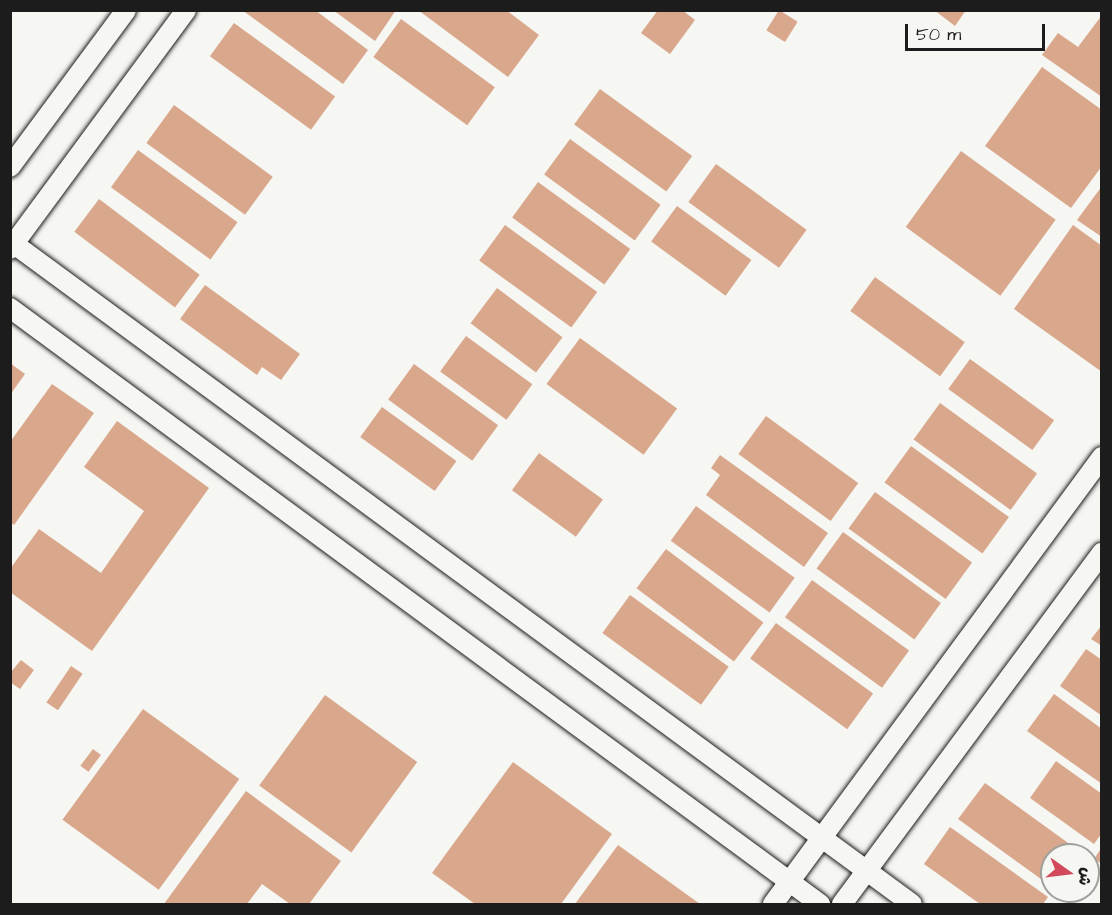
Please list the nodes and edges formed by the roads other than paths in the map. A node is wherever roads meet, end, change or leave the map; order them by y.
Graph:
1 (126, 10) edge
2 (186, 10) edge
3 (10, 167) edge
4 (12, 244) edge
5 (10, 308) edge
6 (1101, 457) edge
7 (1101, 553) edge
8 (822, 838) junction
9 (866, 871) junction
10 (789, 882) junction
11 (773, 904) edge
12 (820, 904) edge
13 (842, 904) edge
14 (912, 904) edge

1 - 3 street
2 - 4 street
4 - 8 street
5 - 10 street
6 - 8 street
7 - 9 street
8 - 9 street
8 - 10 street
9 - 13 street
9 - 14 street
10 - 11 street
10 - 12 street

